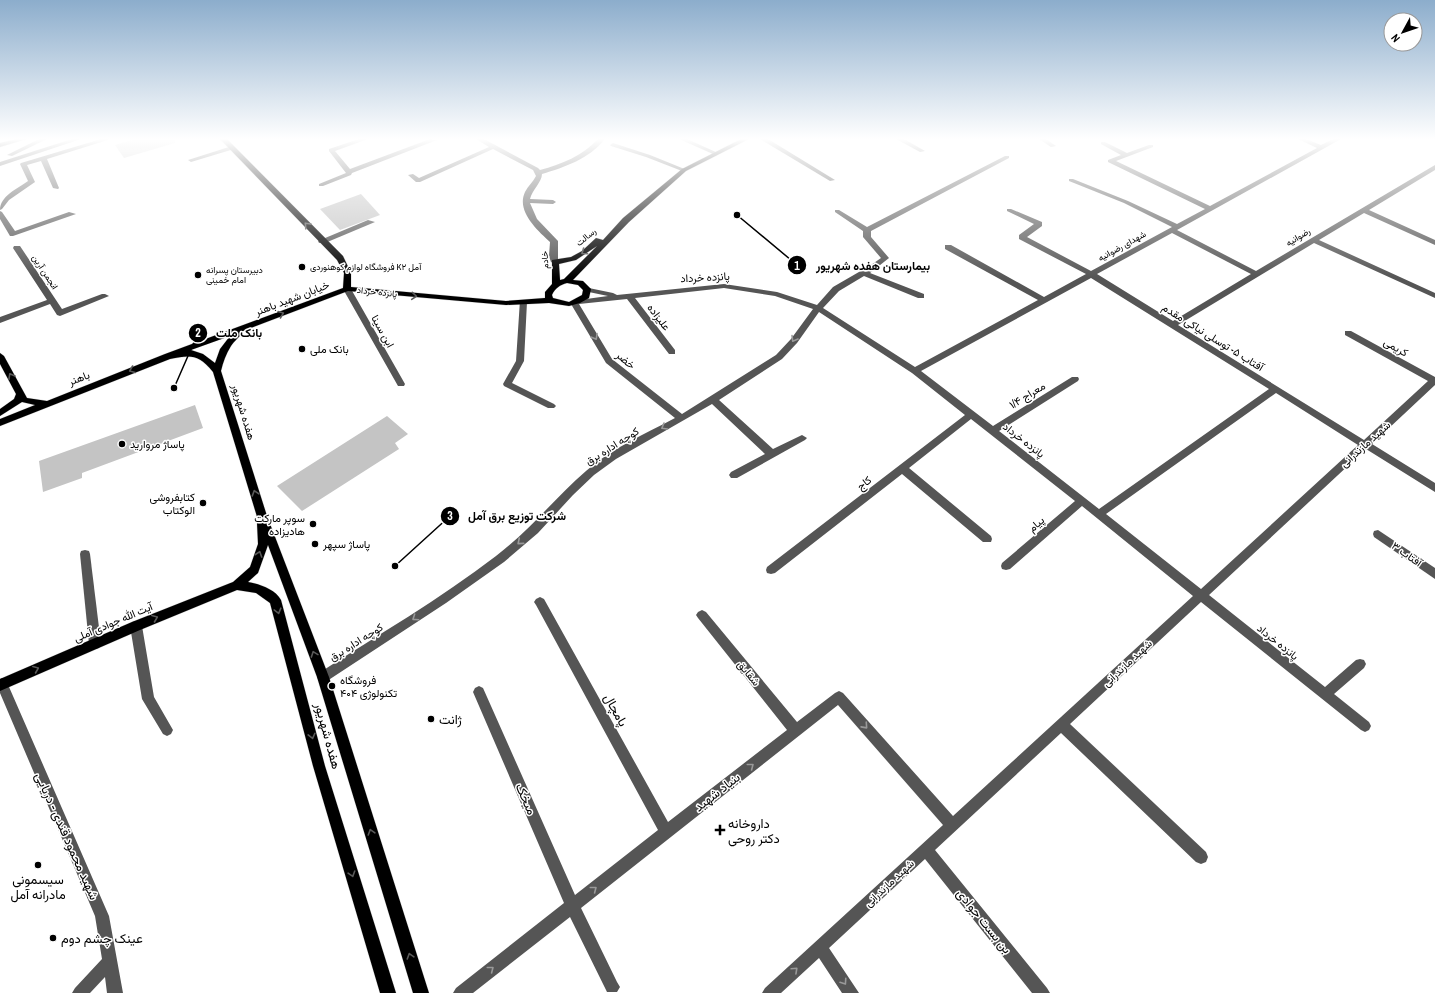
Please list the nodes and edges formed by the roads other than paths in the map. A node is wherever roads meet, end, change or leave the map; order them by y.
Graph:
1 (27, 185) edge
2 (268, 185) edge
3 (534, 185) edge
4 (666, 185) edge
5 (953, 185) edge
6 (1084, 185) edge
7 (1161, 185) edge
8 (1254, 185) edge
9 (1404, 185) edge
10 (526, 201) junction
11 (553, 202) dead end
12 (0, 208) edge
13 (1211, 209) junction
14 (1010, 210) dead end
15 (1363, 210) junction
16 (837, 211) dead end
17 (0, 213) edge
18 (72, 214) dead end
19 (626, 220) junction
20 (371, 222) dead end
21 (1174, 229) junction
22 (867, 230) junction
23 (1313, 240) junction
24 (322, 241) junction
25 (1435, 243) edge
26 (948, 247) dead end
27 (17, 248) dead end
28 (555, 262) junction
29 (863, 273) junction
30 (1091, 274) junction
31 (1256, 274) junction
32 (567, 281) junction
33 (556, 284) junction
34 (347, 289) junction
35 (587, 289) junction
36 (105, 296) dead end
37 (625, 296) junction
38 (922, 296) dead end
39 (1435, 296) edge
40 (550, 300) junction
41 (1043, 300) junction
42 (52, 301) junction
43 (523, 302) junction
44 (577, 303) junction
45 (818, 308) junction
46 (0, 320) edge
47 (1172, 325) junction
48 (244, 328) junction
49 (1348, 333) dead end
50 (672, 352) dead end
51 (0, 356) edge
52 (168, 356) junction
53 (217, 371) junction
54 (914, 371) junction
55 (1075, 379) dead end
56 (1434, 381) edge
57 (401, 384) dead end
58 (1275, 389) junction
59 (21, 394) junction
60 (712, 399) junction
61 (46, 403) junction
62 (551, 406) dead end
63 (0, 413) edge
64 (971, 415) junction
65 (681, 418) junction
66 (0, 423) edge
67 (992, 431) junction
68 (802, 438) dead end
69 (1364, 444) junction
70 (773, 455) junction
71 (902, 468) junction
72 (734, 474) dead end
73 (1434, 486) edge
74 (1082, 501) junction
75 (1099, 514) junction
76 (262, 516) junction
77 (1378, 534) dead end
78 (987, 539) dead end
79 (85, 554) dead end
80 (1006, 566) dead end
81 (771, 570) dead end
82 (1435, 574) edge
83 (237, 585) junction
84 (1201, 595) junction
85 (540, 602) dead end
86 (702, 615) dead end
87 (136, 626) junction
88 (95, 644) junction
89 (1360, 664) dead end
90 (323, 677) junction
91 (1, 684) edge
92 (479, 692) dead end
93 (1325, 694) junction
94 (1062, 724) junction
95 (1365, 726) dead end
96 (167, 730) dead end
97 (796, 731) junction
98 (952, 825) junction
99 (666, 832) junction
100 (926, 849) junction
101 (1201, 858) dead end
102 (572, 906) junction
103 (820, 947) junction
104 (110, 961) junction
105 (612, 987) dead end
106 (80, 993) edge
107 (115, 993) edge
108 (388, 993) edge
109 (421, 993) edge
110 (461, 993) edge
111 (770, 993) edge
112 (851, 993) edge
113 (1042, 993) edge

1 - 12 street
24 -> 2 main road
3 - 10 street
4 - 19 main road, رسالت
5 - 22 street
6 - 21 street
7 - 13 street
8 - 13 street, شهدای رضوانیه
9 - 15 street, رضوانیه
10 - 11 street
10 - 28 street, خادم
13 - 21 street, شهدای رضوانیه
14 - 30 street, آفتاب ۵- توسلی نیاکی مقدم
15 - 23 street, رضوانیه
15 - 25 street
16 - 22 street
17 - 18 street
19 -> 28 main road, رسالت
19 - 32 main road, رسالت
20 - 24 street
21 - 30 street, شهدای رضوانیه
21 - 31 street
22 - 29 street, کوچه اداره برق
23 - 31 street, رضوانیه
23 - 39 street
24 - 34 main road
26 - 41 street
27 - 42 street, انجمن آرین
28 - 33 main road, خادم
29 - 38 street
29 - 45 street, کوچه اداره برق
30 - 41 street, شهدای رضوانیه
30 - 47 street, آفتاب ۵- توسلی نیاکی مقدم
31 - 47 street, رضوانیه
32 - 33 main road
32 - 35 main road
33 - 40 main road
34 -> 43 main road, پانزده خرداد
48 -> 34 main road, خیابان شهید باهنر
34 - 57 street, ابن سینا
35 - 37 street, پانزده خرداد
35 - 44 main road
36 - 42 street
37 - 44 street, پانزده خرداد
37 - 45 street, پانزده خرداد
37 - 50 street, علیزاده
40 - 43 main road, پانزده خرداد
40 - 44 main road
41 - 54 street, شهدای رضوانیه
42 - 46 street, انجمن آرین
43 - 62 street
44 -> 65 street, خضر
45 - 54 street, پانزده خرداد
45 -> 60 street, کوچه اداره برق
47 - 58 street, آفتاب ۵- توسلی نیاکی مقدم
48 - 52 main road
48 - 53 main road
49 - 56 street, کریمی
59 -> 51 main road
52 - 53 main road, هفده شهریور
52 -> 61 main road, باهنر
76 -> 53 main road, هفده شهریور
54 - 64 street, پانزده خرداد
55 - 67 street, معراج ۱/۴
56 - 69 street, شهید مازندرانی
58 - 69 street, آفتاب ۵- توسلی نیاکی مقدم
58 - 75 street
59 - 61 main road
59 - 63 main road
60 - 65 street, کوچه اداره برق
60 - 70 street
61 - 66 main road, باهنر
64 - 67 street, پانزده خرداد
64 - 71 street, کاج
65 -> 90 street, کوچه اداره برق
67 - 74 street, پانزده خرداد
68 - 70 street
69 - 73 street, آفتاب ۵- توسلی نیاکی مقدم
69 - 84 street, شهید مازندرانی
70 - 72 street
71 - 78 street
71 - 81 street, کاج
74 - 75 street, پانزده خرداد
74 - 80 street, پیام
75 - 84 street, پانزده خرداد
83 -> 76 main road, هفده شهریور
90 -> 76 main road, هفده شهریور
77 - 82 street, آفتاب ۳
79 - 88 street
87 -> 83 main road, آیت الله جوادی آملی
83 -> 108 main road, هفده شهریور
84 - 93 street, پانزده خرداد
84 - 94 street, شهید مازندرانی
85 - 99 street, پامچال
86 - 97 street, شقایق
87 - 88 main road, آیت الله جوادی آملی
87 - 96 street
91 -> 88 main road, آیت الله جوادی آملی
89 - 93 street
109 -> 90 main road, هفده شهریور
91 - 104 street, شهید محمود قندی - دریایی
92 - 102 street, میخک
93 - 95 street, پانزده خرداد
94 - 98 street, شهید مازندرانی
94 - 101 street
97 -> 98 street, بنیاد شهید
99 -> 97 street, بنیاد شهید
98 - 100 street, شهید مازندرانی
102 -> 99 street, بنیاد شهید
100 - 103 street, شهید مازندرانی
100 - 113 street, بن بست جوادی
102 - 105 street, میخک
110 -> 102 street, بنیاد شهید
111 -> 103 street, شهید مازندرانی
103 -> 112 street
104 - 106 street
104 - 107 street, شهید محمود قندی - دریایی

